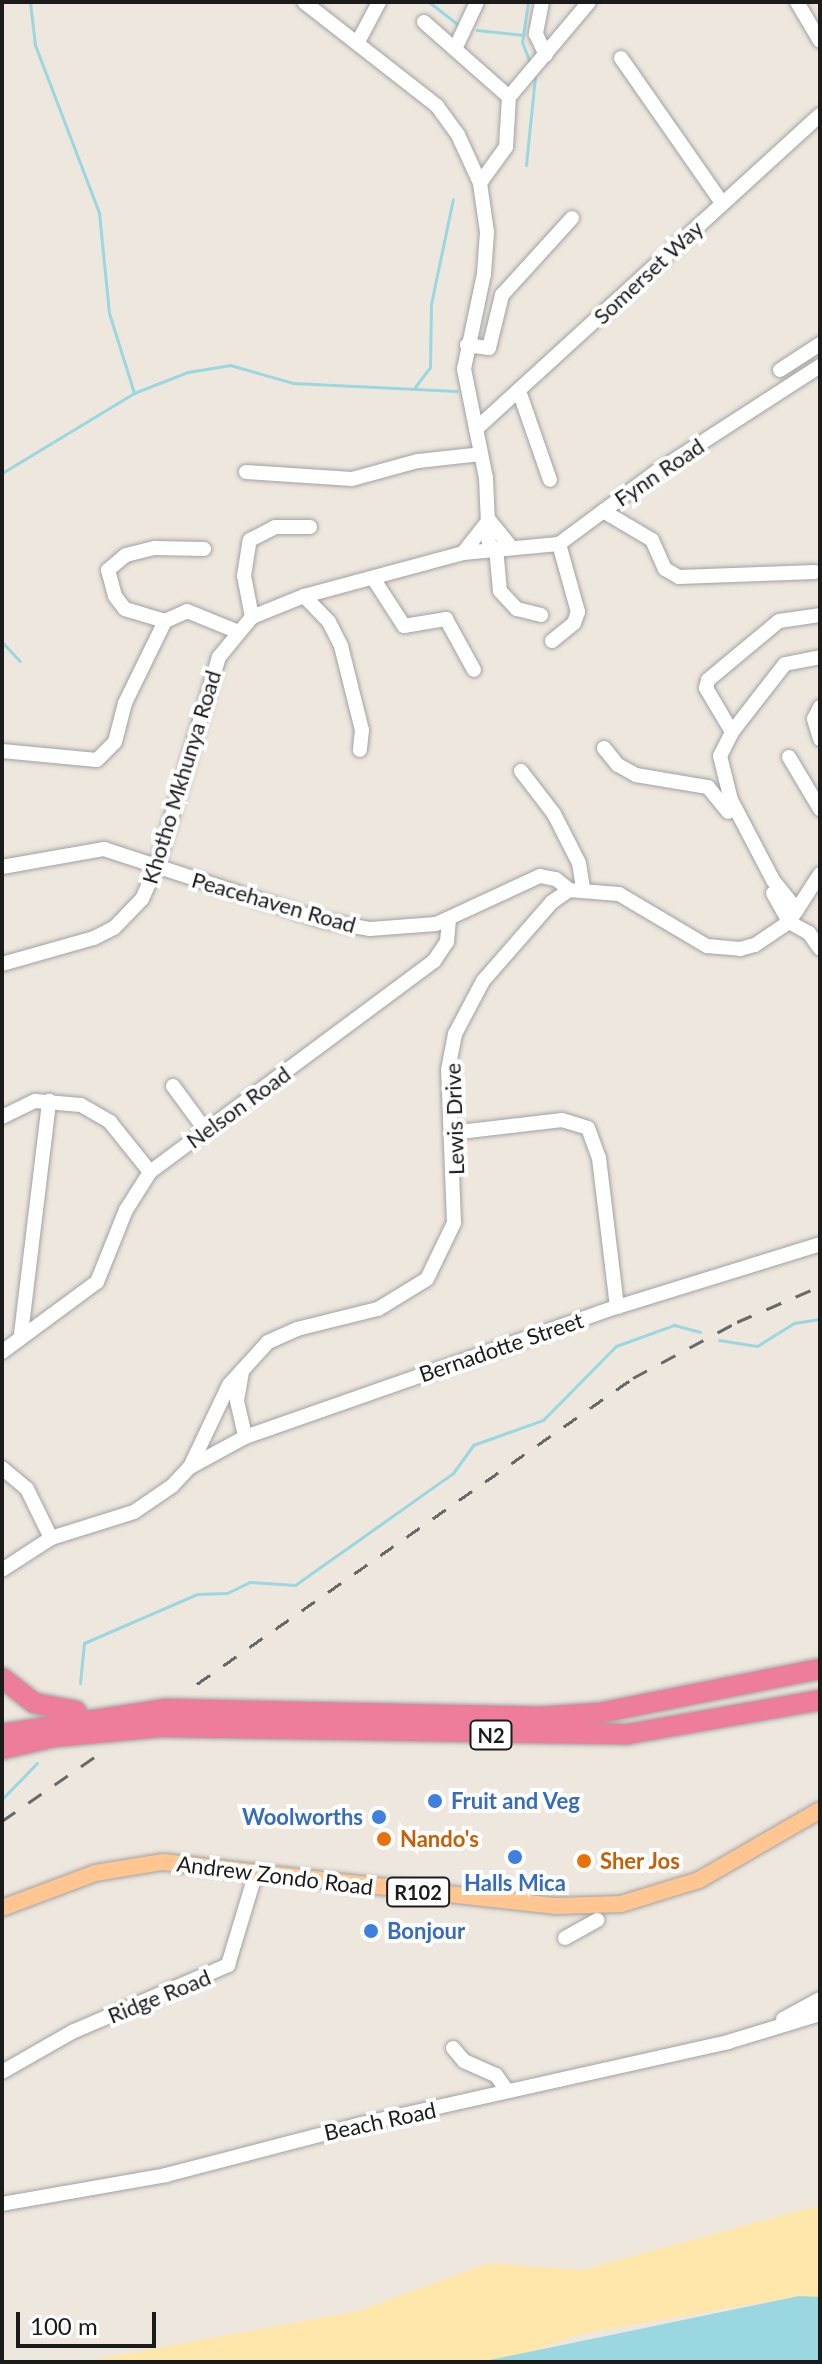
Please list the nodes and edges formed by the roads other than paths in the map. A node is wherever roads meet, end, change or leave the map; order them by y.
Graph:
1 (304, 2) edge
2 (379, 2) edge
3 (477, 2) edge
4 (542, 2) edge
5 (589, 2) edge
6 (797, 2) edge
7 (424, 22) dead end
8 (359, 40) junction
9 (820, 41) edge
10 (455, 49) junction
11 (621, 58) dead end
12 (537, 65) junction
13 (509, 97) junction
14 (820, 115) edge
15 (480, 183) junction
16 (722, 203) junction
17 (572, 218) dead end
18 (820, 344) edge
19 (467, 345) junction
20 (820, 366) edge
21 (780, 370) dead end
22 (519, 391) junction
23 (476, 429) junction
24 (481, 454) junction
25 (246, 472) dead end
26 (550, 480) dead end
27 (603, 511) junction
28 (489, 520) junction
29 (310, 527) dead end
30 (559, 544) junction
31 (492, 548) junction
32 (512, 548) junction
33 (204, 549) dead end
34 (463, 553) junction
35 (815, 572) dead end
36 (373, 578) junction
37 (304, 596) junction
38 (541, 615) dead end
39 (820, 615) edge
40 (252, 617) junction
41 (165, 621) junction
42 (236, 631) junction
43 (552, 641) dead end
44 (820, 657) edge
45 (474, 670) dead end
46 (820, 707) edge
47 (732, 732) junction
48 (820, 739) edge
49 (604, 748) dead end
50 (360, 750) dead end
51 (2, 751) edge
52 (789, 757) dead end
53 (521, 771) dead end
54 (820, 809) edge
55 (157, 866) junction
56 (2, 867) edge
57 (820, 874) edge
58 (576, 889) junction
59 (793, 916) junction
60 (449, 919) junction
61 (820, 949) edge
62 (2, 964) edge
63 (173, 1086) dead end
64 (49, 1101) junction
65 (2, 1117) edge
66 (206, 1131) junction
67 (451, 1133) junction
68 (150, 1172) junction
69 (820, 1244) edge
70 (617, 1307) junction
71 (21, 1334) junction
72 (2, 1352) edge
73 (242, 1371) junction
74 (245, 1437) junction
75 (190, 1467) junction
76 (2, 1468) edge
77 (51, 1538) junction
78 (2, 1570) edge
79 (820, 1669) edge
80 (2, 1678) edge
81 (820, 1700) edge
82 (165, 1709) junction
83 (2, 1734) edge
84 (2, 1749) edge
85 (820, 1810) edge
86 (256, 1872) junction
87 (2, 1908) edge
88 (597, 1920) dead end
89 (565, 1938) dead end
90 (820, 2000) edge
91 (820, 2014) edge
92 (758, 2033) junction
93 (453, 2048) dead end
94 (2, 2072) edge
95 (507, 2091) junction
96 (2, 2204) edge

1 - 8 street
2 - 8 street
3 - 10 street
4 - 12 street
5 - 12 street
6 - 9 street
7 - 10 street
8 - 15 street
10 - 13 street
11 - 16 street
12 - 13 street
13 - 15 street
14 - 16 street, Somerset Way
15 - 19 street
16 - 22 street, Somerset Way
17 - 19 street
18 - 21 street
19 - 23 street
20 - 27 street, Fynn Road
22 - 23 street, Somerset Way
22 - 26 street
23 - 24 street
24 - 25 street
24 - 28 street
27 - 30 street, Fynn Road
27 - 35 street
28 - 31 street
28 - 32 street
28 - 34 street
29 - 40 street
30 - 32 street
30 - 43 street
31 - 32 street
31 - 34 street, Khotho Mkhunya Road
31 - 38 street
33 - 41 street
34 - 36 street, Khotho Mkhunya Road
36 - 37 street, Khotho Mkhunya Road
36 - 45 street
37 - 40 street, Khotho Mkhunya Road
37 - 50 street
39 - 47 street
40 - 42 street, Khotho Mkhunya Road
41 - 42 street
41 - 51 street
42 - 55 street, Khotho Mkhunya Road
44 - 47 street
46 - 48 street
47 - 59 street
49 - 59 street
52 - 54 street
53 - 58 street
55 - 56 street, Peacehaven Road
55 - 60 street, Peacehaven Road
55 - 62 street, Khotho Mkhunya Road
57 - 59 street
58 - 59 street
58 - 60 street, Peacehaven Road
58 - 67 street, Lewis Drive
59 - 61 street
60 - 66 street, Nelson Road
63 - 66 street
64 - 65 street
64 - 68 street
64 - 71 street
66 - 68 street, Nelson Road
67 - 70 street
67 - 73 street, Lewis Drive
68 - 71 street
69 - 70 street, Bernadotte Street
70 - 74 street, Bernadotte Street
71 - 72 street
73 - 74 street
73 - 75 street, Lewis Drive
74 - 75 street, Bernadotte Street
75 - 77 street, Lewis Drive
76 - 77 street
77 - 78 street, Lewis Drive
79 - 82 highway, N2
80 - 82 highway
81 - 84 highway, N2
82 - 83 highway, N2
85 - 86 main road, Andrew Zondo Road / R102
86 - 87 main road, Andrew Zondo Road / R102
86 - 94 street, Ridge Road
88 - 89 street
90 - 92 street, Beach Road
91 - 92 street, Beach Road
92 - 95 street, Beach Road
93 - 95 street
95 - 96 street, Beach Road

